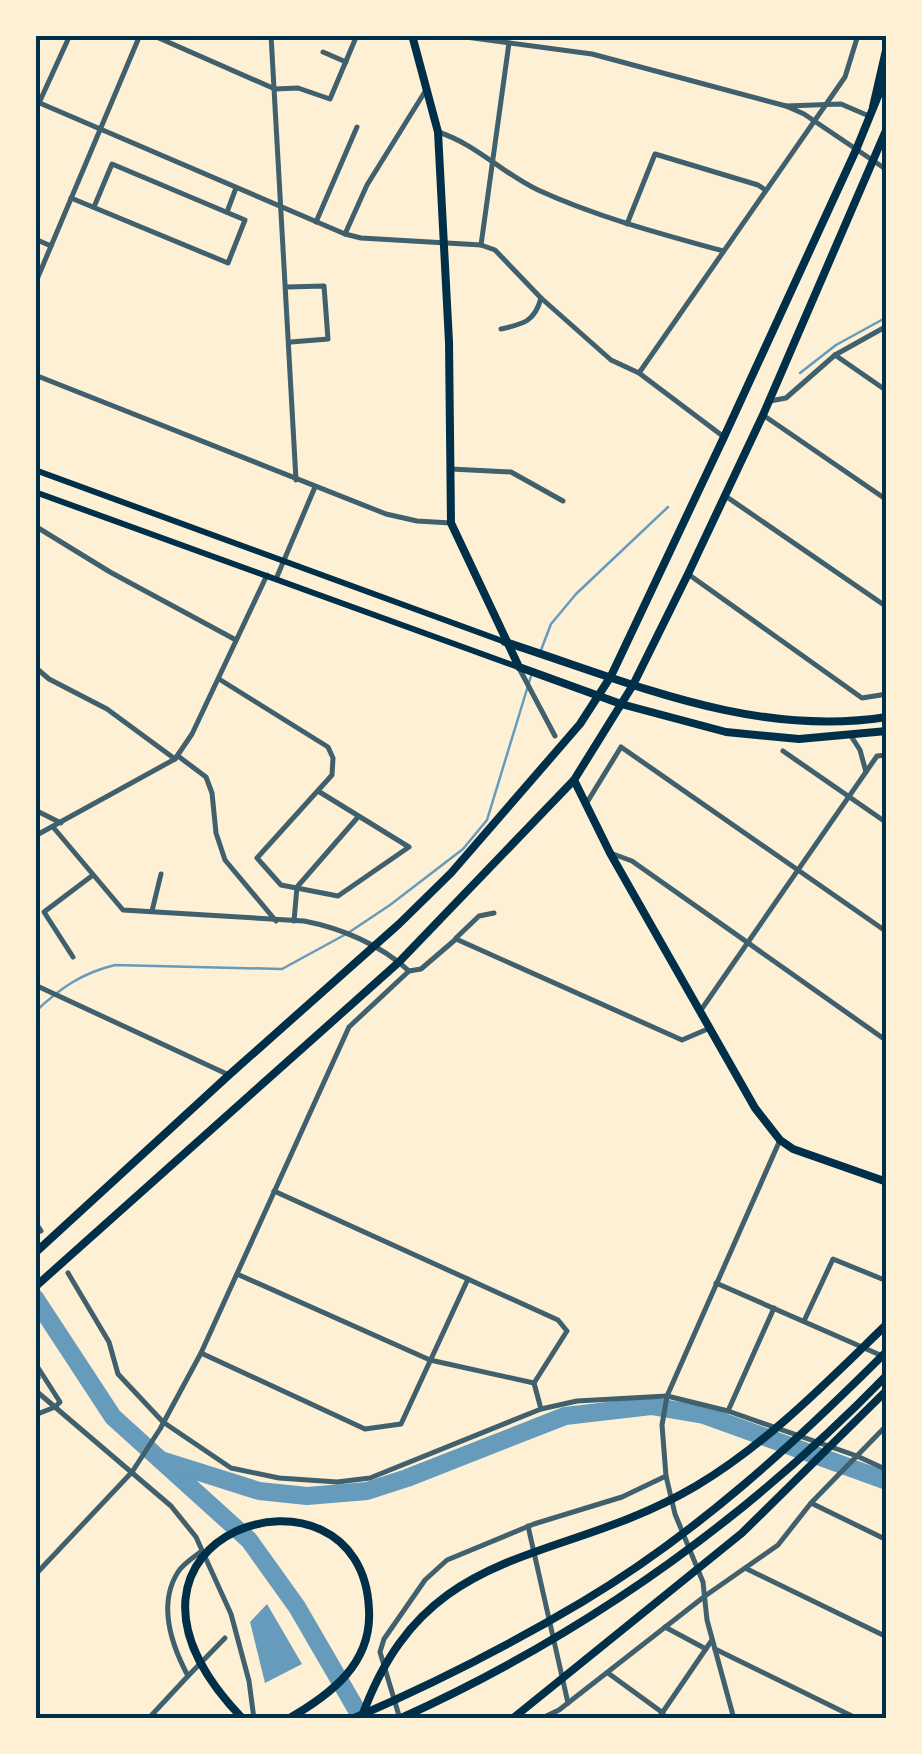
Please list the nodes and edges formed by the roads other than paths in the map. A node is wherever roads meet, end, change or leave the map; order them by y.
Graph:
1 (70, 35) edge
2 (140, 35) edge
3 (152, 35) edge
4 (271, 35) edge
5 (357, 35) edge
6 (412, 35) edge
7 (450, 35) edge
8 (515, 35) edge
9 (858, 35) edge
10 (512, 43) junction
11 (887, 46) edge
12 (323, 52) dead end
13 (346, 62) junction
14 (887, 74) edge
15 (274, 88) junction
16 (426, 90) junction
17 (37, 102) edge
18 (828, 103) junction
19 (786, 106) junction
20 (871, 112) junction
21 (816, 122) junction
22 (357, 127) dead end
23 (100, 128) junction
24 (887, 128) edge
25 (438, 132) junction
26 (856, 150) junction
27 (492, 160) junction
28 (873, 160) junction
29 (887, 170) edge
30 (236, 188) junction
31 (764, 190) junction
32 (71, 198) junction
33 (280, 206) junction
34 (94, 207) junction
35 (226, 212) junction
36 (316, 222) junction
37 (626, 224) junction
38 (345, 234) junction
39 (35, 239) edge
40 (446, 242) junction
41 (481, 244) junction
42 (51, 246) junction
43 (723, 251) junction
44 (35, 284) edge
45 (287, 287) junction
46 (541, 298) junction
47 (887, 326) edge
48 (502, 329) dead end
49 (291, 342) junction
50 (835, 355) junction
51 (639, 373) junction
52 (35, 375) edge
53 (887, 391) edge
54 (768, 401) junction
55 (763, 414) junction
56 (724, 437) junction
57 (451, 469) junction
58 (35, 470) edge
59 (296, 480) junction
60 (316, 487) junction
61 (35, 492) edge
62 (724, 494) junction
63 (563, 500) dead end
64 (887, 500) edge
65 (451, 522) junction
66 (35, 526) edge
67 (282, 563) junction
68 (688, 574) junction
69 (272, 577) junction
70 (887, 607) edge
71 (236, 640) junction
72 (505, 642) junction
73 (35, 667) edge
74 (519, 667) junction
75 (611, 676) junction
76 (219, 678) junction
77 (633, 684) junction
78 (887, 694) edge
79 (597, 695) junction
80 (622, 704) junction
81 (887, 717) edge
82 (887, 731) edge
83 (555, 736) dead end
84 (850, 736) junction
85 (783, 751) dead end
86 (887, 755) edge
87 (176, 758) junction
88 (866, 772) junction
89 (574, 780) junction
90 (318, 790) junction
91 (849, 796) junction
92 (586, 804) junction
93 (35, 810) edge
94 (359, 817) junction
95 (60, 823) junction
96 (887, 823) edge
97 (53, 827) junction
98 (35, 836) edge
99 (610, 853) junction
100 (797, 870) junction
101 (161, 874) dead end
102 (93, 875) junction
103 (297, 887) junction
104 (152, 911) junction
105 (494, 913) dead end
106 (276, 921) junction
107 (294, 921) junction
108 (887, 932) edge
109 (456, 938) junction
110 (747, 944) junction
111 (376, 947) junction
112 (72, 957) dead end
113 (399, 962) junction
114 (409, 971) junction
115 (35, 985) edge
116 (701, 1010) junction
117 (710, 1028) junction
118 (887, 1041) edge
119 (229, 1075) junction
120 (780, 1140) junction
121 (887, 1182) edge
122 (274, 1191) junction
123 (35, 1222) edge
124 (41, 1231) dead end
125 (35, 1254) edge
126 (68, 1273) dead end
127 (236, 1274) junction
128 (468, 1278) junction
129 (887, 1281) edge
130 (715, 1283) junction
131 (35, 1288) edge
132 (774, 1308) junction
133 (804, 1322) junction
134 (887, 1324) edge
135 (201, 1353) junction
136 (887, 1354) edge
137 (430, 1360) junction
138 (35, 1363) edge
139 (887, 1375) edge
140 (534, 1383) junction
141 (35, 1390) edge
142 (887, 1390) edge
143 (666, 1399) junction
144 (56, 1407) junction
145 (541, 1410) junction
146 (728, 1411) junction
147 (35, 1415) edge
148 (887, 1425) edge
149 (162, 1426) junction
150 (856, 1458) junction
151 (133, 1470) junction
152 (887, 1470) edge
153 (666, 1476) junction
154 (811, 1503) junction
155 (528, 1526) junction
156 (887, 1540) edge
157 (202, 1550) junction
158 (746, 1569) junction
159 (35, 1575) edge
160 (705, 1596) junction
161 (665, 1627) junction
162 (887, 1637) edge
163 (224, 1638) dead end
164 (712, 1640) junction
165 (706, 1649) junction
166 (715, 1649) junction
167 (607, 1672) junction
168 (188, 1676) junction
169 (568, 1703) junction
170 (660, 1716) edge
171 (542, 1718) edge
172 (148, 1719) edge
173 (243, 1719) edge
174 (254, 1719) edge
175 (288, 1719) edge
176 (352, 1719) edge
177 (361, 1719) edge
178 (399, 1719) edge
179 (512, 1719) edge
180 (528, 1719) edge
181 (734, 1719) edge
182 (858, 1719) edge

1 - 17 street
2 - 23 street
3 - 15 street
4 - 15 street
5 - 13 street
6 - 16 main road
7 - 10 street
8 - 10 street
9 - 18 street
10 - 19 street
10 - 27 street
11 - 20 main road
12 - 13 street
13 - 15 street
14 - 20 main road
15 - 33 street
16 - 25 main road
16 - 38 street
17 - 23 street
18 - 19 street
18 - 20 street
18 - 21 street
19 - 21 street
20 - 26 main road
21 - 26 street
21 - 31 street
22 - 36 street
23 - 30 street
23 - 32 street
24 - 28 main road
25 - 27 street
25 - 40 main road
26 - 28 street
26 - 56 main road
27 - 37 street
27 - 41 street
28 - 29 street
28 - 54 main road
30 - 33 street
30 - 35 street
31 - 37 street
31 - 43 street
32 - 34 street
32 - 42 street
33 - 36 street
33 - 45 street
34 - 35 street
34 - 35 street
36 - 38 street
37 - 43 street
38 - 40 street
39 - 42 street
40 - 41 street
40 - 57 main road
41 - 46 street
42 - 44 street
43 - 51 street
45 - 49 street
45 - 49 street
46 - 48 street
46 - 51 street
47 - 50 street
49 - 59 street
50 - 53 street
50 - 54 street
51 - 56 street
52 - 59 street
54 - 55 main road
55 - 62 main road
55 - 64 street
56 - 75 main road
57 - 63 street
57 - 65 main road
58 - 67 main road
59 - 60 street
60 - 65 street
60 - 67 street
61 - 69 main road
62 - 68 main road
62 - 70 street
65 - 72 main road
66 - 71 street
67 - 69 street
67 - 72 main road
68 - 77 main road
68 - 78 street
69 - 71 street
69 - 74 main road
71 - 76 street
72 - 74 main road
72 - 75 main road
73 - 87 street
74 - 79 main road
74 - 83 street
75 - 77 main road
75 - 79 main road
76 - 87 street
76 - 90 street
77 - 80 main road
77 - 81 main road
79 - 80 main road
79 - 111 main road
80 - 84 main road
80 - 89 main road
82 - 84 main road
84 - 88 street
85 - 91 street
86 - 88 street
87 - 95 street
87 - 106 street
88 - 91 street
89 - 92 main road
89 - 113 main road
90 - 94 street
90 - 103 street
91 - 96 street
91 - 100 street
92 - 99 main road
92 - 100 street
93 - 95 street
94 - 103 street
94 - 103 street
95 - 97 street
97 - 98 street
97 - 102 street
99 - 110 street
99 - 116 main road
100 - 108 street
100 - 110 street
101 - 104 street
102 - 104 street
102 - 112 street
103 - 107 street
104 - 106 street
105 - 109 street
106 - 107 street
107 - 111 street
109 - 114 street
109 - 117 street
110 - 116 street
110 - 118 street
111 - 113 street
111 - 119 main road
113 - 114 street
113 - 131 main road
114 - 122 street
115 - 119 street
116 - 117 main road
117 - 120 main road
119 - 125 main road
120 - 121 main road
120 - 130 street
122 - 127 street
122 - 128 street
123 - 124 street
126 - 149 street
127 - 135 street
127 - 137 street
128 - 137 street
128 - 140 street
129 - 133 street
130 - 132 street
130 - 143 street
132 - 133 street
132 - 146 street
133 - 136 street
134 - 177 main road
135 - 137 street
135 - 149 street
136 - 176 main road
137 - 140 street
138 - 144 street
139 - 178 main road
140 - 145 street
141 - 144 street
142 - 179 main road
143 - 145 street
143 - 146 street
143 - 153 street
144 - 147 street
144 - 151 street
145 - 149 street
146 - 150 street
148 - 150 street
149 - 151 street
150 - 152 street
150 - 154 street
151 - 157 street
151 - 159 street
153 - 155 street
153 - 160 street
154 - 156 street
154 - 158 street
155 - 169 street
155 - 178 street
157 - 168 street
157 - 174 street
158 - 160 street
158 - 162 street
160 - 161 street
160 - 164 street
161 - 165 street
161 - 167 street
163 - 168 street
164 - 165 street
164 - 166 street
165 - 170 street
166 - 181 street
166 - 182 street
167 - 169 street
167 - 170 street
168 - 172 street
169 - 171 street
171 - 180 street
173 - 175 main road

